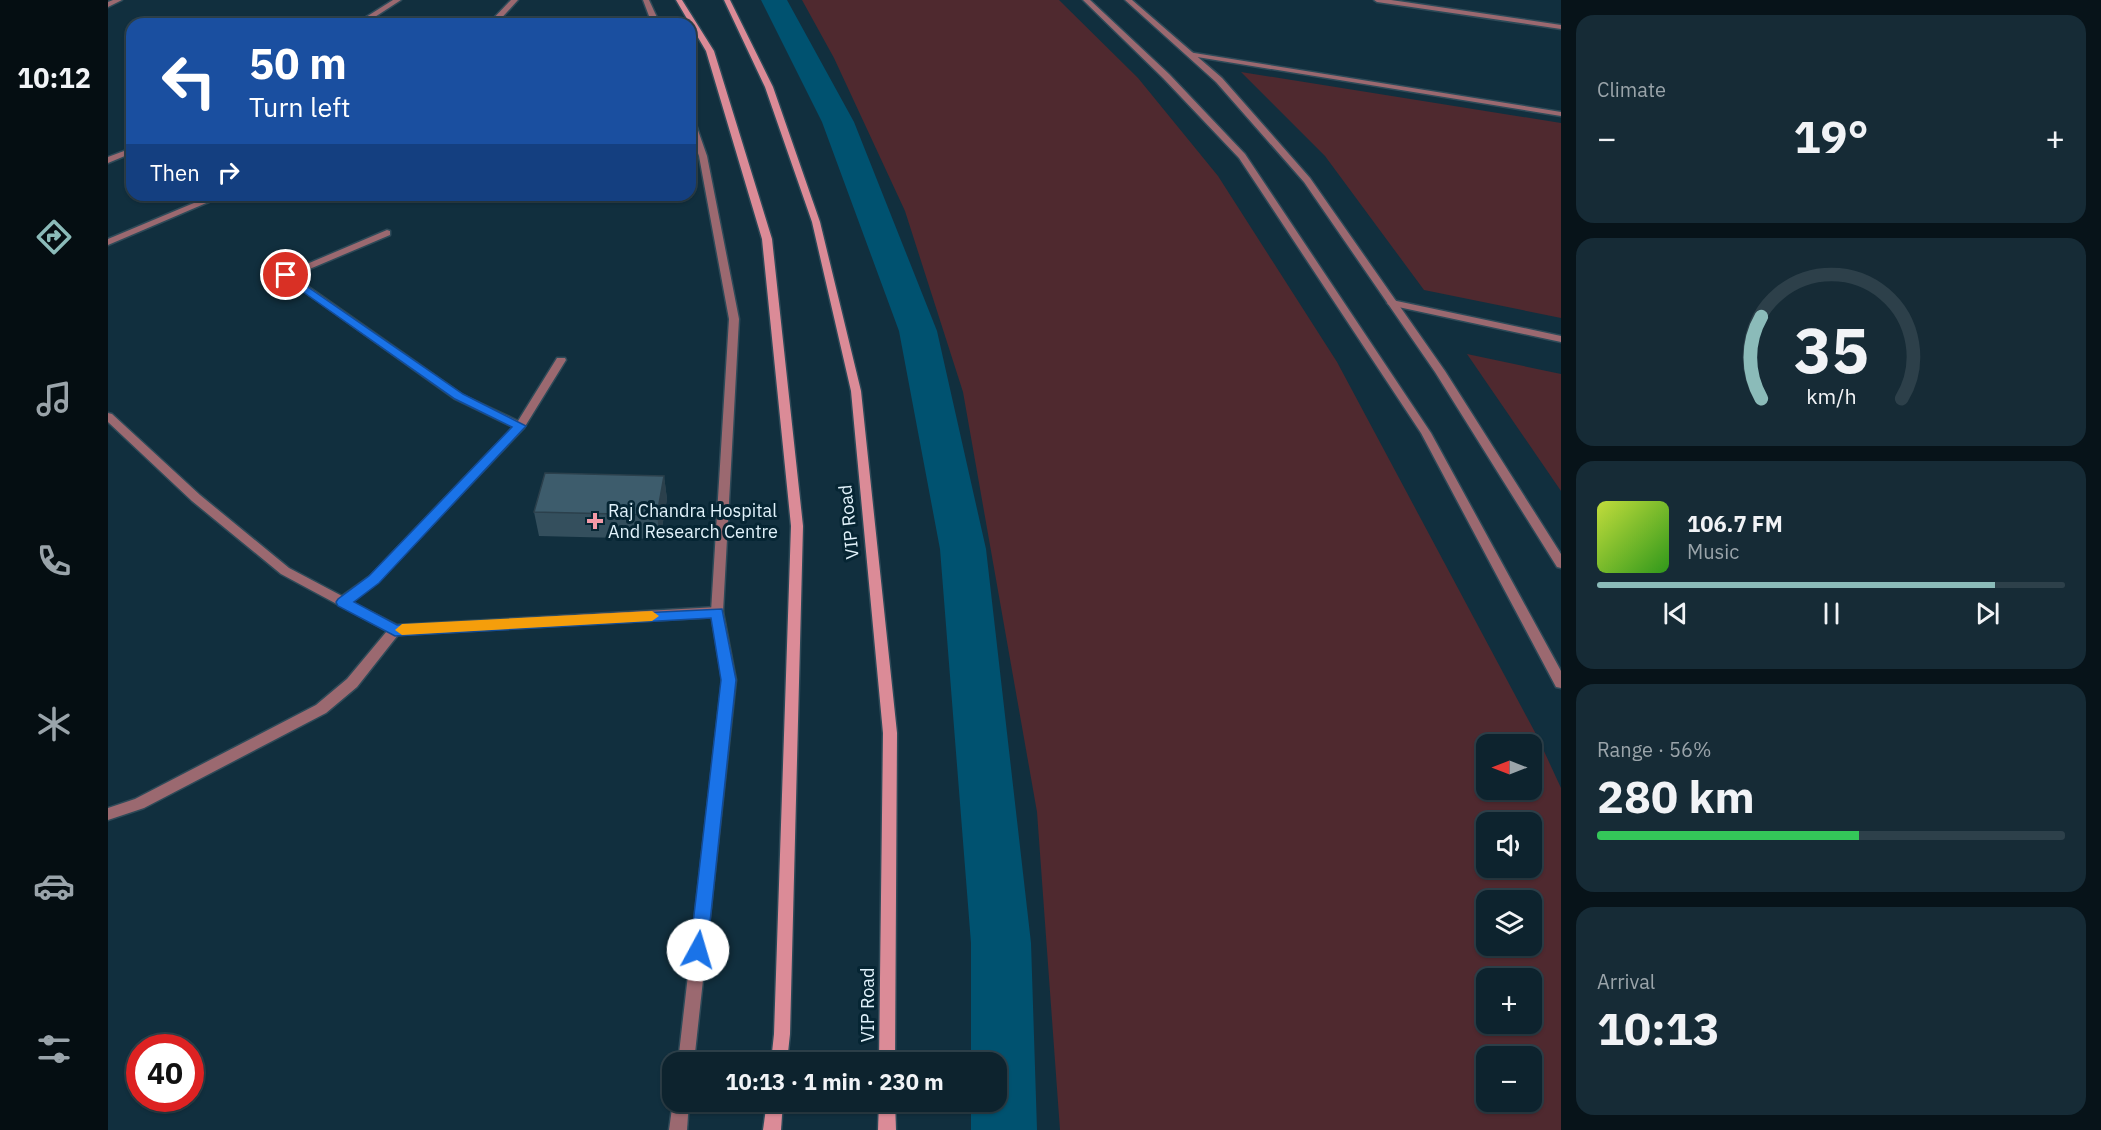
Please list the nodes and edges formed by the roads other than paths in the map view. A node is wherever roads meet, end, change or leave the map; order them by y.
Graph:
1 (116, 0) edge
2 (398, 0) edge
3 (514, 0) edge
4 (646, 0) edge
5 (679, 0) edge
6 (727, 0) edge
7 (1086, 0) edge
8 (1128, 0) edge
9 (1377, 0) edge
10 (108, 4) edge
11 (369, 18) edge
12 (498, 18) edge
13 (654, 18) edge
14 (690, 18) edge
15 (1561, 27) edge
16 (696, 28) edge
17 (1191, 54) junction
18 (1561, 114) edge
19 (696, 136) edge
20 (126, 152) edge
21 (108, 160) edge
22 (207, 201) edge
23 (387, 233) dead end
24 (108, 242) edge
25 (1392, 303) junction
26 (1561, 339) edge
27 (561, 360) dead end
28 (108, 416) edge
29 (520, 426) junction
30 (1561, 564) edge
31 (343, 602) junction
32 (717, 612) junction
33 (395, 630) junction
34 (1561, 683) edge
35 (108, 814) edge
36 (687, 1052) edge
37 (780, 1052) edge
38 (887, 1052) edge
39 (680, 1112) edge
40 (774, 1112) edge
41 (887, 1112) edge
42 (678, 1130) edge
43 (772, 1130) edge
44 (887, 1130) edge

1 - 10 street
2 - 11 street
3 - 12 street
4 - 13 street
5 - 14 main road
6 - 38 main road, VIP Road
7 - 34 street
8 - 17 street
9 - 15 street
16 - 37 main road
17 - 18 street
17 - 25 street
19 - 32 street
20 - 21 street
22 - 24 street
23 - 29 street
25 - 26 street
25 - 30 street
27 - 29 street
28 - 31 street
29 - 31 street
31 - 33 street
32 - 33 street
32 - 36 street
33 - 35 street
39 - 42 street
40 - 43 main road
41 - 44 main road

